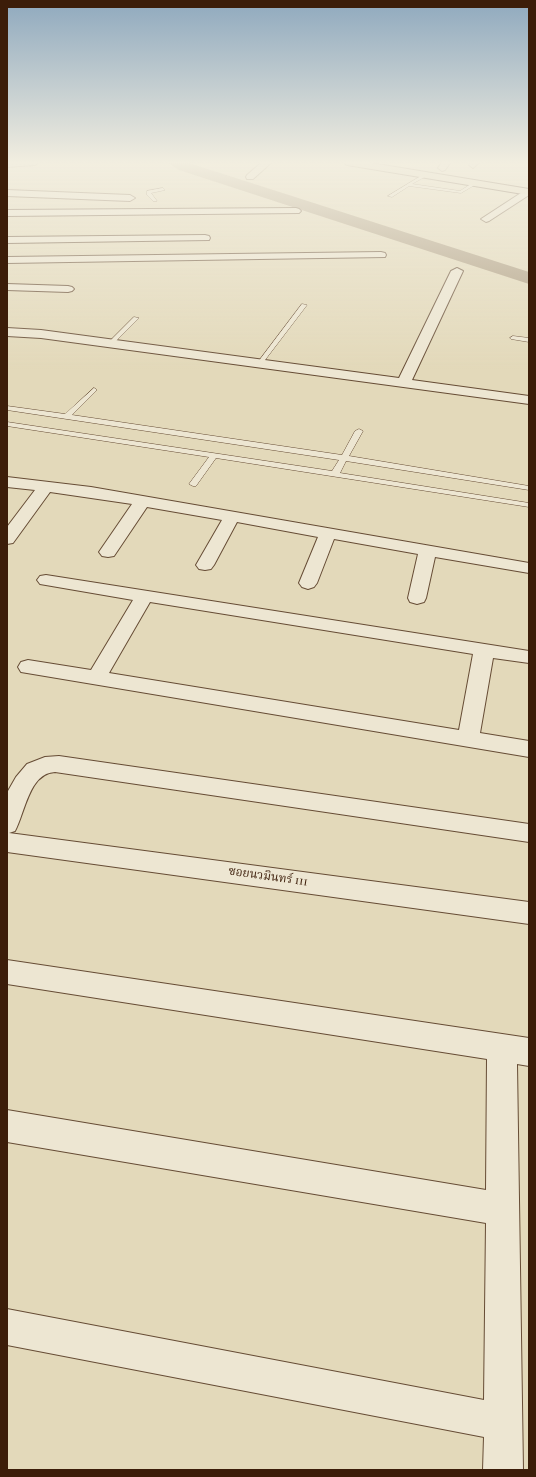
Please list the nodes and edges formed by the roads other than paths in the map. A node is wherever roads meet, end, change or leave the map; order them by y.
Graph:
1 (205, 238) dead end
2 (7, 240) edge
3 (381, 255) dead end
4 (7, 260) edge
5 (457, 271) dead end
6 (7, 287) edge
7 (68, 289) dead end
8 (304, 305) dead end
9 (136, 318) dead end
10 (7, 332) edge
11 (514, 338) dead end
12 (529, 340) edge
13 (111, 343) junction
14 (260, 363) junction
15 (404, 383) junction
16 (94, 390) dead end
17 (529, 400) edge
18 (7, 408) edge
19 (67, 416) junction
20 (7, 424) edge
21 (358, 431) dead end
22 (214, 455) junction
23 (344, 458) junction
24 (335, 474) junction
25 (7, 482) edge
26 (193, 484) dead end
27 (46, 486) junction
28 (529, 488) edge
29 (142, 501) junction
30 (529, 505) edge
31 (232, 517) junction
32 (328, 534) junction
33 (7, 539) edge
34 (428, 551) junction
35 (108, 552) dead end
36 (205, 566) dead end
37 (529, 568) edge
38 (46, 580) dead end
39 (308, 583) dead end
40 (145, 595) junction
41 (417, 598) dead end
42 (484, 650) junction
43 (529, 657) edge
44 (28, 667) dead end
45 (97, 677) junction
46 (468, 739) junction
47 (529, 749) edge
48 (7, 824) edge
49 (529, 833) edge
50 (7, 842) edge
51 (529, 913) edge
52 (7, 972) edge
53 (515, 1050) edge
54 (7, 1126) edge
55 (501, 1209) junction
56 (7, 1327) edge
57 (502, 1422) junction
58 (503, 1470) edge

1 - 2 street
3 - 4 street
5 - 15 street
6 - 7 street
8 - 14 lane
9 - 13 lane
10 - 13 street
11 - 12 lane
13 - 14 street
14 - 15 street
15 - 17 street
16 - 19 lane
18 - 19 lane
19 - 23 lane
20 - 22 lane
21 - 23 lane
22 - 24 lane
22 - 26 lane
23 - 24 lane
23 - 28 lane
24 - 30 lane
25 - 27 street
27 - 29 street
27 - 33 street
29 - 31 street
29 - 35 street
31 - 32 street
31 - 36 street
32 - 34 street
32 - 39 street
34 - 37 street
34 - 41 street
38 - 40 street
40 - 42 street
40 - 45 street
42 - 43 street
42 - 46 street
44 - 45 street
45 - 46 street
46 - 47 street
48 - 49 street
50 - 51 street, ซอยนวมินทร์ 111
52 - 53 street
53 - 55 street
54 - 55 street
55 - 57 street
56 - 57 street
57 - 58 street

